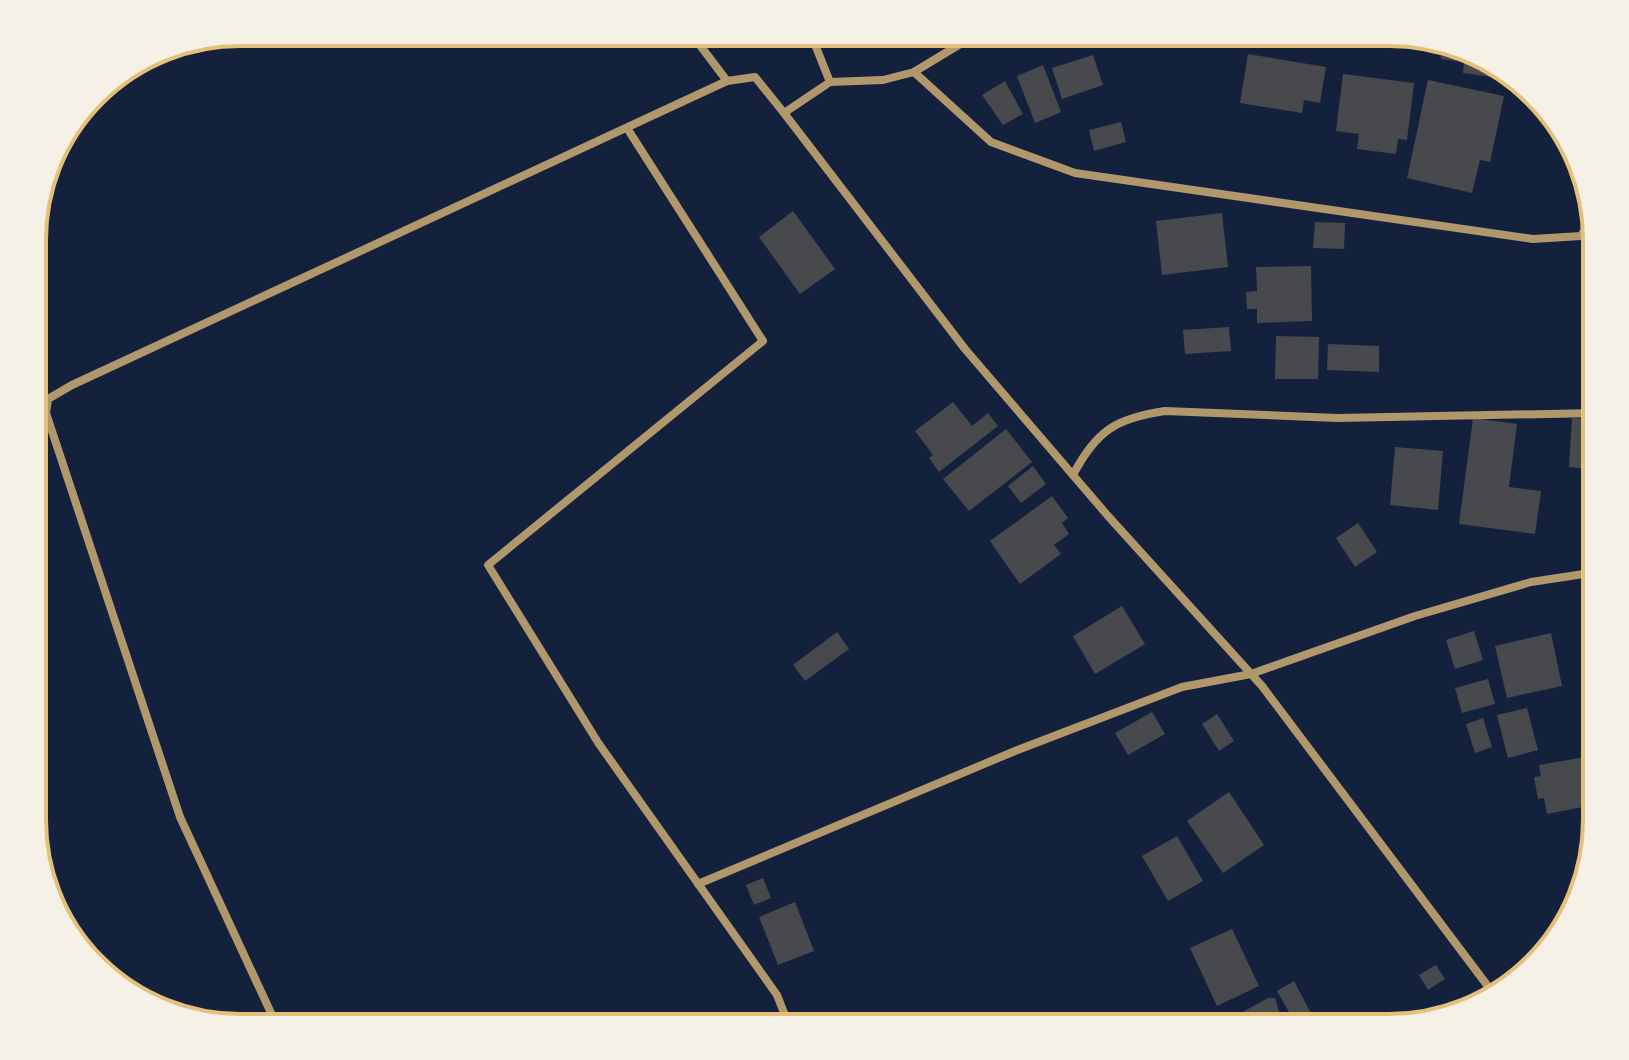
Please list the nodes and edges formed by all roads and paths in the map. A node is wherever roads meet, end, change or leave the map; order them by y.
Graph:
1 (701, 46) edge
2 (816, 46) edge
3 (957, 46) edge
4 (914, 72) junction
5 (727, 81) junction
6 (830, 82) junction
7 (784, 113) junction
8 (627, 128) junction
9 (1583, 233) edge
10 (46, 413) edge
11 (46, 413) edge
12 (1583, 413) edge
13 (1073, 475) junction
14 (1583, 574) edge
15 (1251, 674) junction
16 (698, 884) junction
17 (1488, 987) edge
18 (271, 1014) edge
19 (784, 1014) edge

1 - 5 street
2 - 6 street
3 - 4 street
4 - 6 street
4 - 9 street
5 - 7 street
5 - 8 street
6 - 7 street
7 - 13 street
8 - 11 street
8 - 16 street
10 - 18 street
12 - 13 street
13 - 15 street
14 - 15 street
15 - 16 street
15 - 17 street
16 - 19 street

